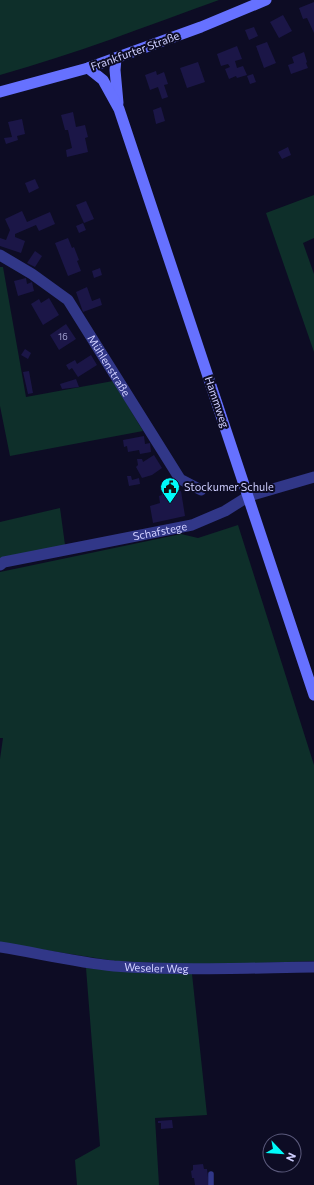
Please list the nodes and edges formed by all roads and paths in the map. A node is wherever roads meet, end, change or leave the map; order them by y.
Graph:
1 (266, 0) edge
2 (116, 58) junction
3 (88, 68) junction
4 (0, 92) edge
5 (119, 109) junction
6 (0, 255) edge
7 (314, 477) edge
8 (201, 490) dead end
9 (252, 506) junction
10 (0, 565) edge
11 (314, 695) edge
12 (0, 947) edge
13 (314, 967) edge
14 (211, 1174) dead end
15 (211, 1185) edge

1 - 2 main road, Frankfurter Straße
2 - 3 main road, Frankfurter Straße
2 - 5 main road, Hammweg
3 - 4 main road, Frankfurter Straße
3 - 5 main road, Hammweg
5 - 9 main road, Hammweg
6 - 8 street, Mühlenstraße
7 - 9 street, Schafstege
9 - 10 street, Schafstege
9 - 11 main road, Hammweg
12 - 13 street, Weseler Weg
14 - 15 lane

